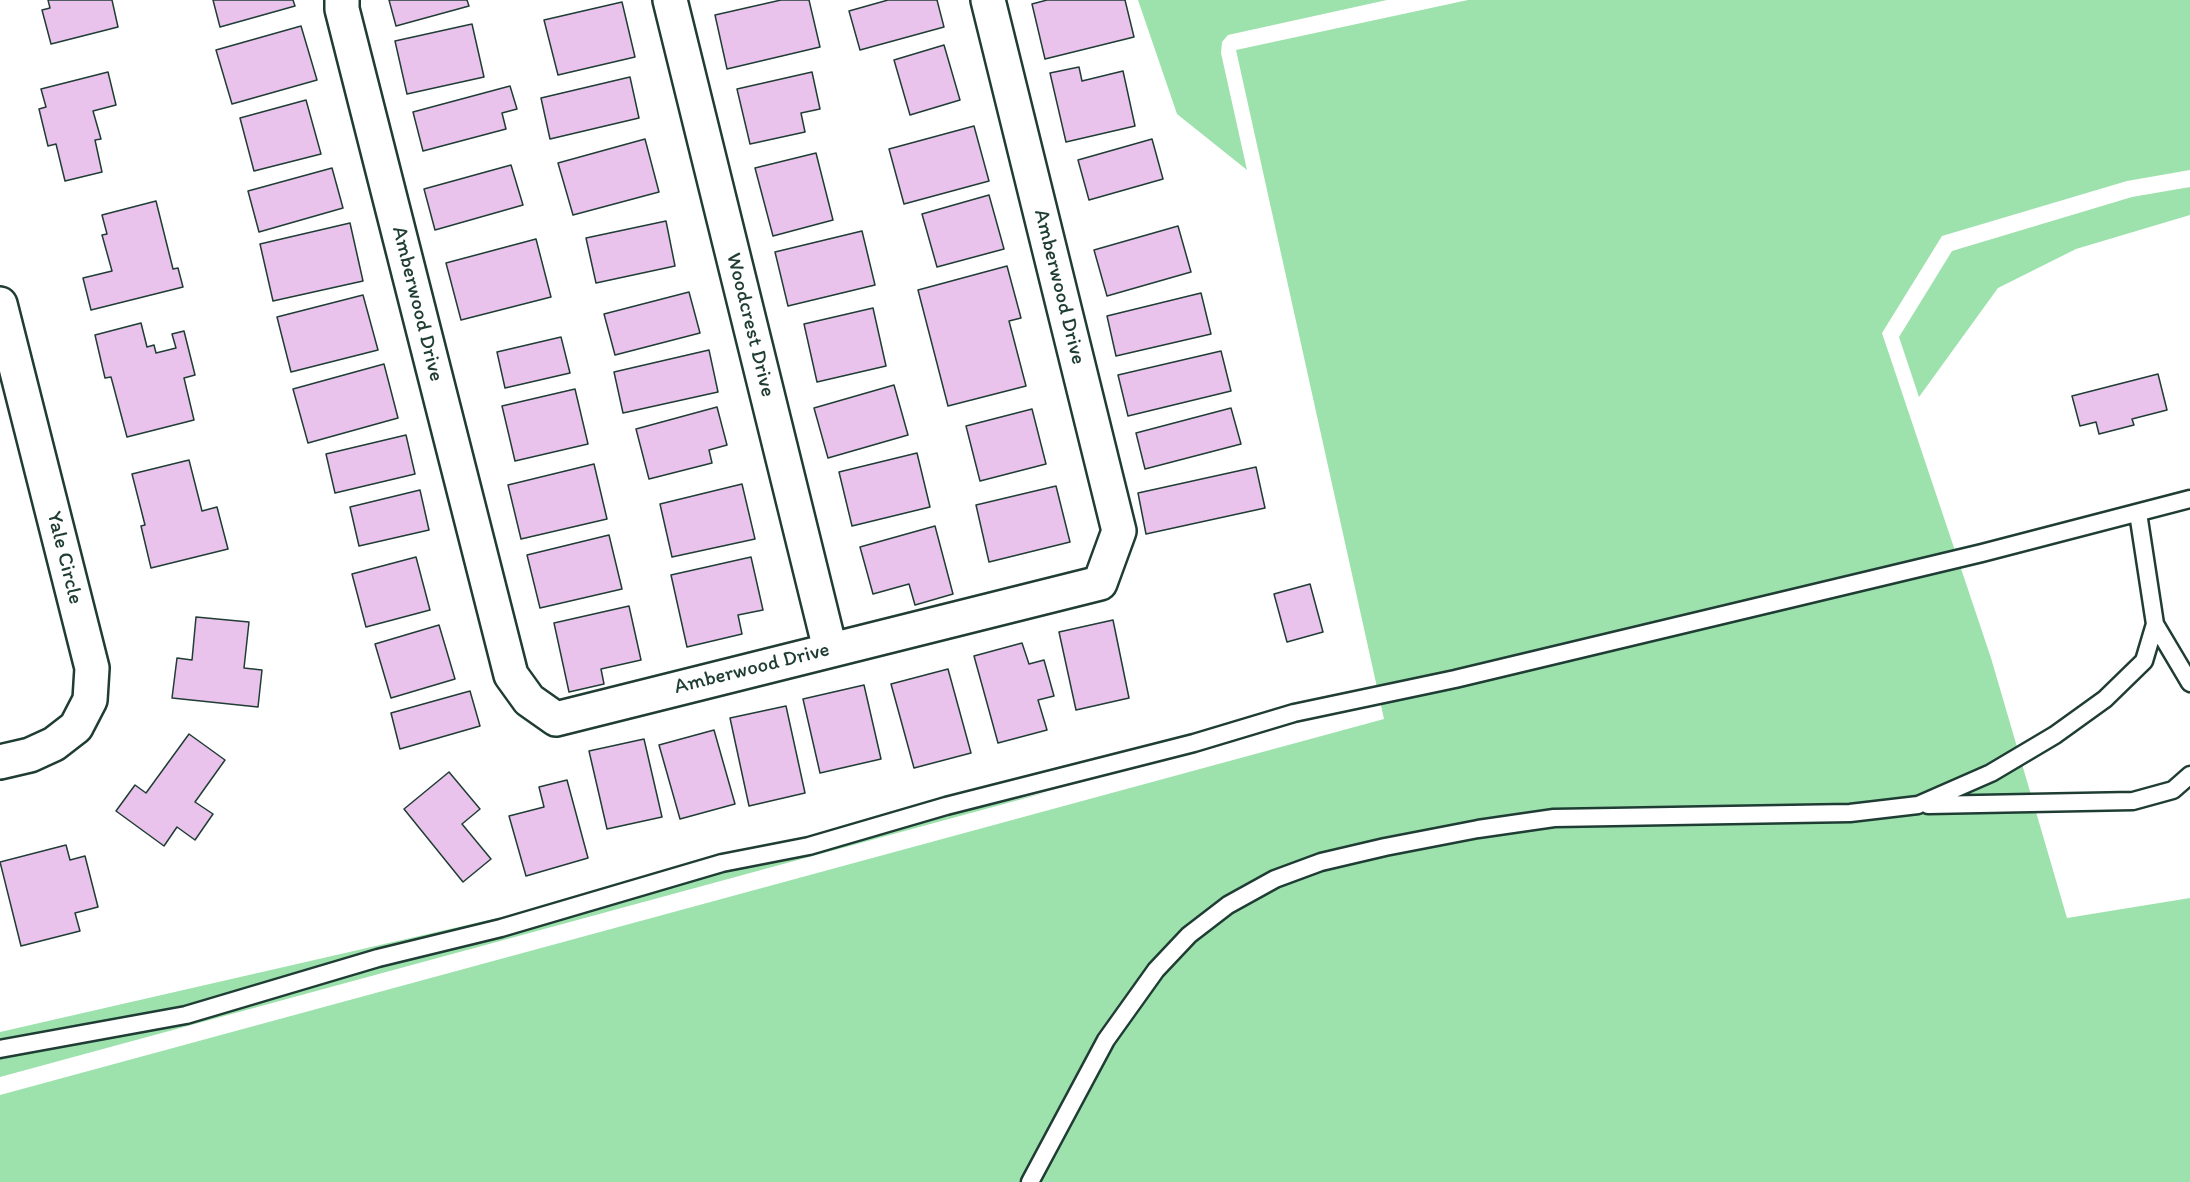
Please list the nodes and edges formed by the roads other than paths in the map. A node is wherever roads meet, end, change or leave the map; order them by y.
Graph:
1 (342, 0) edge
2 (670, 0) edge
3 (988, 0) edge
4 (0, 304) edge
5 (2190, 499) edge
6 (2138, 513) junction
7 (2155, 624) junction
8 (830, 649) junction
9 (2190, 683) edge
10 (0, 762) edge
11 (2190, 775) edge
12 (1918, 805) junction
13 (0, 1049) edge
14 (1030, 1182) edge

1 - 8 street, Amberwood Drive
2 - 8 street, Woodcrest Drive
3 - 8 street, Amberwood Drive
4 - 10 street, Yale Circle
5 - 6 lane
6 - 7 lane
6 - 13 lane
7 - 9 lane
7 - 12 lane
11 - 12 lane
12 - 14 lane

